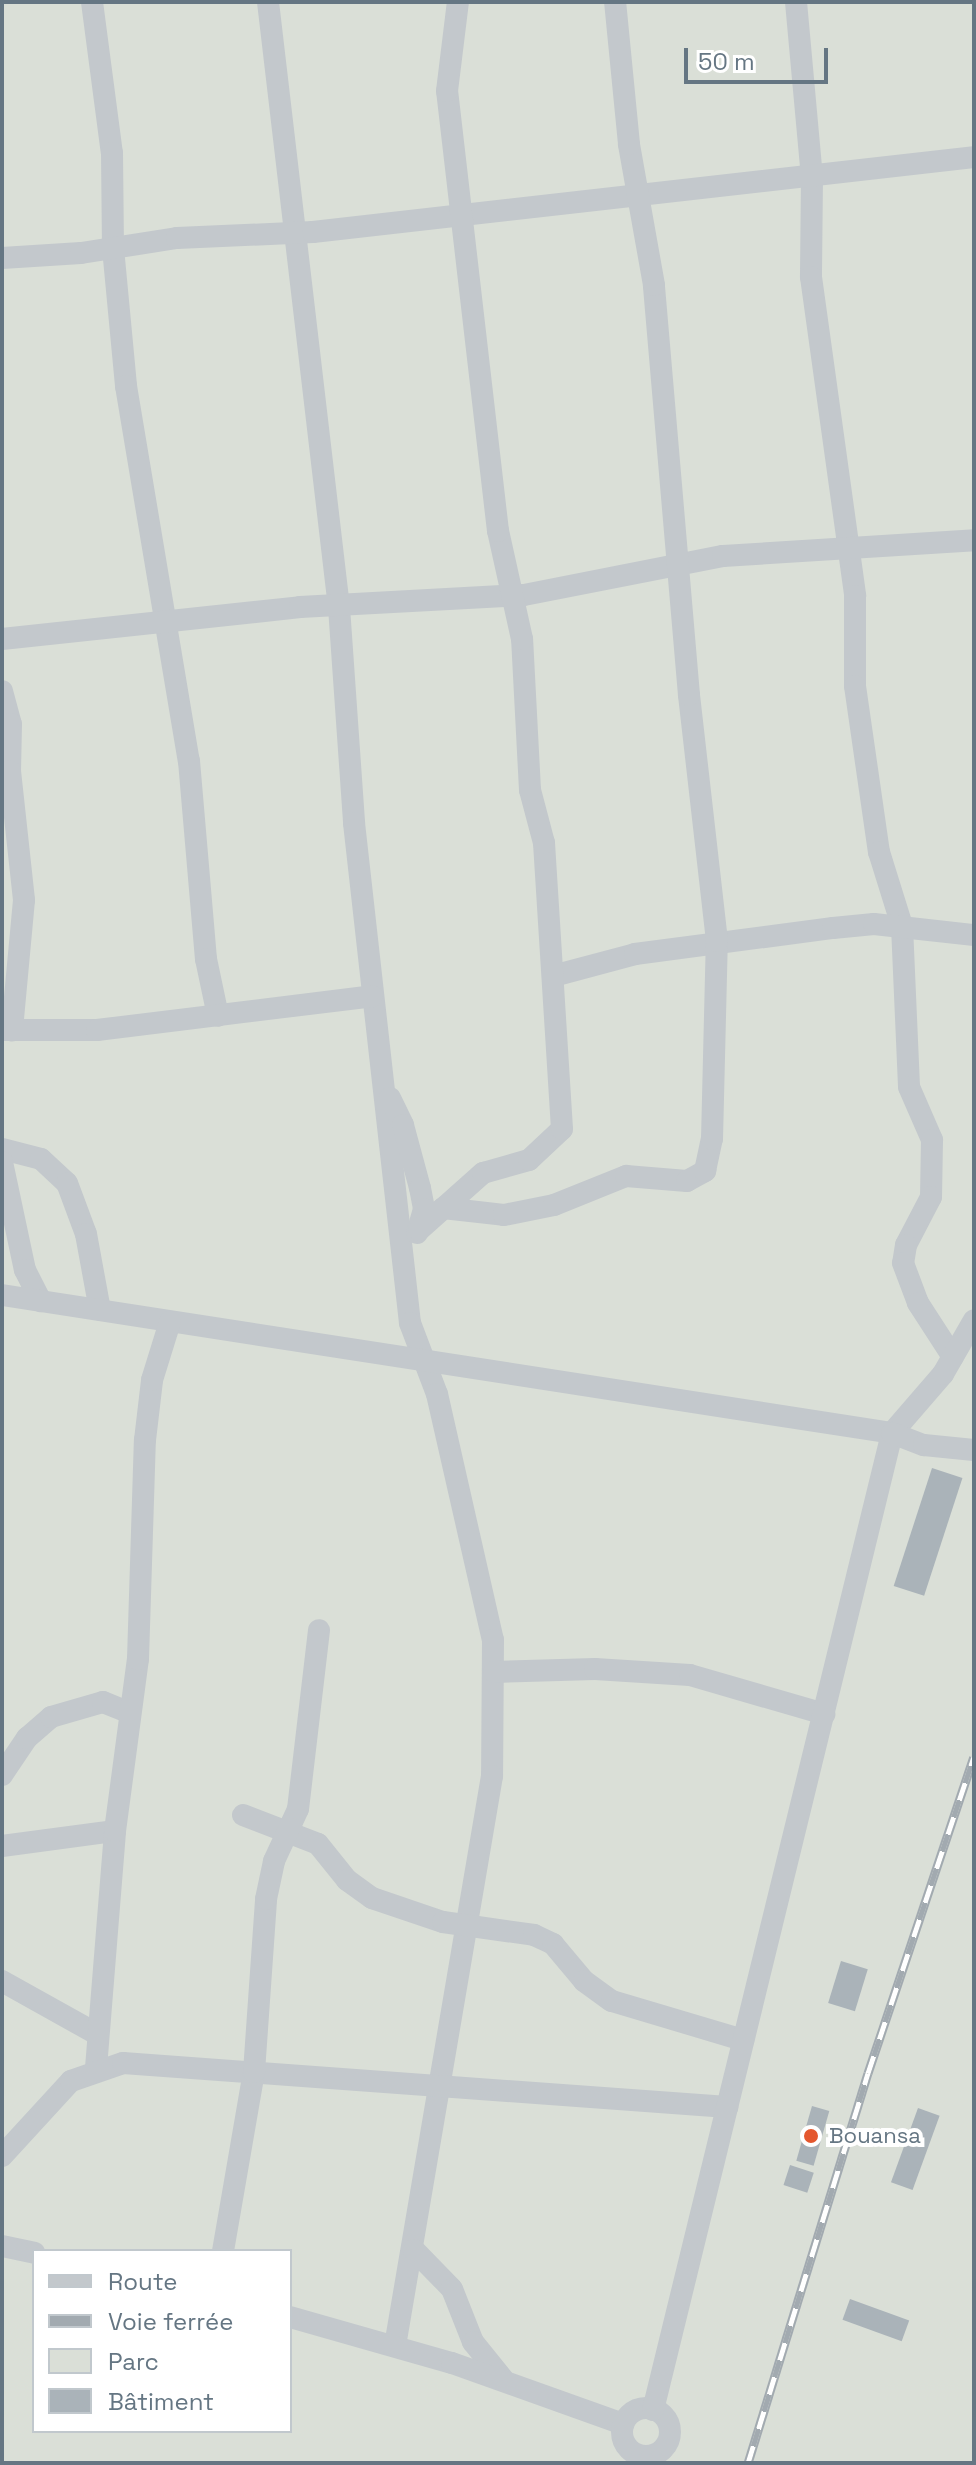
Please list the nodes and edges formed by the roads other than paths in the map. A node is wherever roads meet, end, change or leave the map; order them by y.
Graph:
1 (92, 2) edge
2 (268, 2) edge
3 (458, 2) edge
4 (615, 2) edge
5 (796, 2) edge
6 (974, 162) edge
7 (812, 177) junction
8 (637, 196) junction
9 (465, 215) junction
10 (293, 233) junction
11 (113, 248) junction
12 (2, 258) edge
13 (974, 540) edge
14 (850, 547) junction
15 (681, 566) junction
16 (514, 595) junction
17 (339, 604) junction
18 (164, 624) junction
19 (2, 639) edge
20 (2, 691) edge
21 (902, 926) junction
22 (972, 931) edge
23 (717, 941) junction
24 (553, 976) junction
25 (372, 996) junction
26 (218, 1016) junction
27 (7, 1030) edge
28 (383, 1088) junction
29 (2, 1149) edge
30 (2, 1162) edge
31 (443, 1208) junction
32 (419, 1230) junction
33 (403, 1254) junction
34 (2, 1295) edge
35 (41, 1301) junction
36 (100, 1310) junction
37 (974, 1320) edge
38 (170, 1322) junction
39 (953, 1357) junction
40 (424, 1360) junction
41 (892, 1433) junction
42 (974, 1450) edge
43 (319, 1630) dead end
44 (494, 1672) junction
45 (128, 1712) junction
46 (824, 1714) junction
47 (2, 1775) edge
48 (243, 1815) dead end
49 (115, 1831) junction
50 (289, 1831) junction
51 (2, 1846) edge
52 (464, 1925) junction
53 (2, 1981) edge
54 (95, 2033) junction
55 (743, 2040) junction
56 (96, 2068) junction
57 (254, 2072) junction
58 (438, 2086) junction
59 (727, 2107) junction
60 (4, 2150) edge
61 (2, 2246) edge
62 (223, 2249) edge
63 (414, 2250) junction
64 (32, 2253) edge
65 (292, 2318) edge
66 (395, 2346) junction
67 (510, 2386) junction
68 (653, 2410) junction
69 (623, 2424) junction
70 (663, 2458) edge

1 - 11 street
2 - 10 street
3 - 9 street
4 - 8 street
5 - 7 street
6 - 7 street
7 - 8 street
7 - 14 street
8 - 9 street
8 - 15 street
9 - 10 street
9 - 16 street
10 - 11 street
10 - 17 street
11 - 12 street
11 - 18 street
13 - 14 street
14 - 15 street
14 - 21 street
15 - 16 street
15 - 23 street
16 - 17 street
16 - 24 street
17 - 18 street
17 - 25 street
18 - 19 street
18 - 26 street
20 - 27 street
21 - 22 street
21 - 23 street
21 - 39 street
23 - 24 street
23 - 31 street
24 - 31 street
25 - 26 street
25 - 28 street
26 - 27 street
28 - 32 street
28 - 33 street
29 - 36 street
30 - 35 street
31 - 32 street
32 - 33 street
33 - 40 street
34 - 35 street
35 - 36 street
36 - 38 street
37 - 39 street
38 - 40 street
38 - 45 street
39 - 41 street
40 - 41 street
40 - 44 street
41 - 42 street
41 - 46 street
43 - 50 street
44 - 46 street
44 - 52 street
45 - 47 street
45 - 49 street
46 - 55 street
48 - 50 street
49 - 51 street
49 - 54 street
50 - 52 street
50 - 57 street
52 - 55 street
52 - 58 street
53 - 54 street
54 - 56 street
55 - 59 street
56 - 57 street
56 - 60 street
57 - 58 street
57 - 62 street
58 - 59 street
58 - 63 street
59 - 68 street
61 - 64 street
63 - 66 street
63 - 67 street
65 - 66 street
66 - 67 street
67 - 69 street
68 - 69 street
68 - 70 street
69 - 70 street

